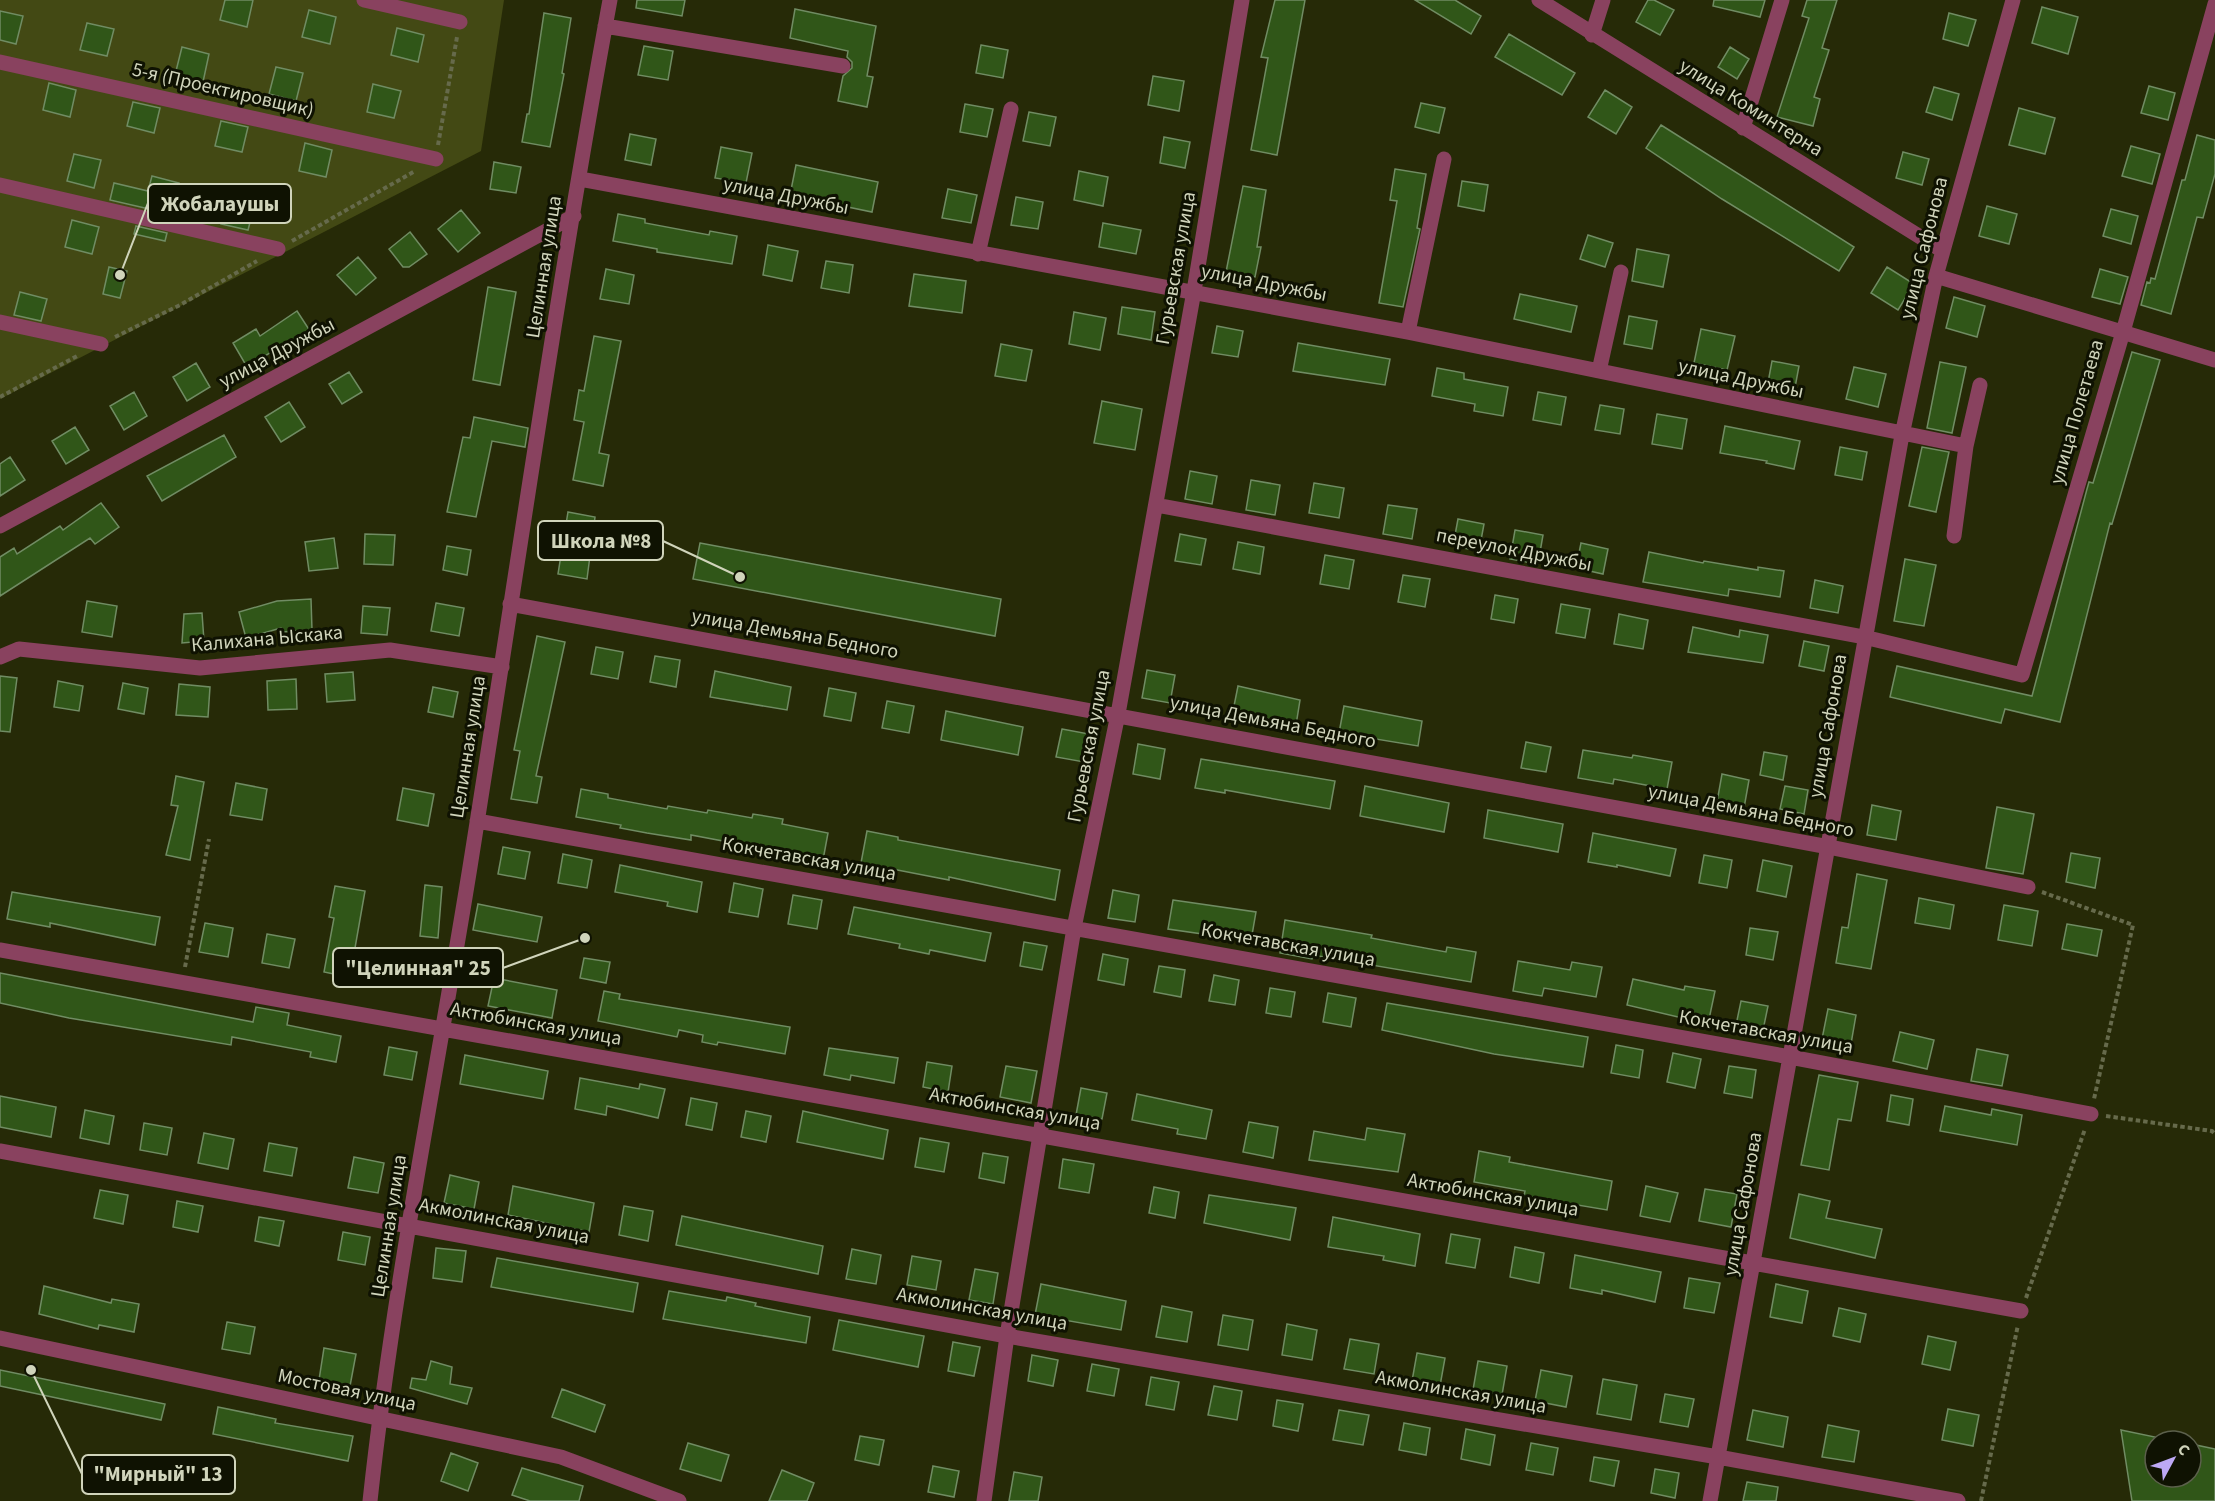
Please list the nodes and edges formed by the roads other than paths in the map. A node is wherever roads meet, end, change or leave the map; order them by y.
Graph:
1 (364, 0) edge
2 (610, 0) edge
3 (1242, 0) edge
4 (1539, 0) edge
5 (1603, 0) edge
6 (1782, 0) edge
7 (2013, 0) edge
8 (2215, 3) edge
9 (460, 22) dead end
10 (605, 26) junction
11 (1592, 35) junction
12 (0, 62) edge
13 (843, 66) dead end
14 (1011, 110) dead end
15 (1743, 128) junction
16 (436, 159) dead end
17 (1444, 159) dead end
18 (580, 179) junction
19 (0, 185) edge
20 (574, 216) junction
21 (278, 249) dead end
22 (1943, 250) junction
23 (978, 254) junction
24 (1621, 272) dead end
25 (1936, 276) junction
26 (1194, 291) junction
27 (0, 322) edge
28 (1408, 332) junction
29 (2123, 332) junction
30 (101, 344) dead end
31 (2215, 360) edge
32 (1599, 371) junction
33 (1980, 385) dead end
34 (1902, 435) junction
35 (1966, 446) junction
36 (1156, 505) junction
37 (0, 526) edge
38 (1954, 536) dead end
39 (510, 604) junction
40 (1864, 637) junction
41 (0, 657) edge
42 (502, 667) junction
43 (1118, 714) junction
44 (477, 821) junction
45 (1829, 847) junction
46 (2028, 887) road end
47 (1074, 928) junction
48 (0, 950) edge
49 (444, 1029) junction
50 (1790, 1057) junction
51 (2091, 1114) road end
52 (1040, 1135) junction
53 (0, 1151) edge
54 (410, 1224) junction
55 (1754, 1264) junction
56 (2021, 1311) road end
57 (1007, 1336) junction
58 (0, 1338) edge
59 (380, 1418) junction
60 (1718, 1457) junction
61 (370, 1501) edge
62 (679, 1501) edge
63 (984, 1501) edge
64 (1710, 1501) edge
65 (1958, 1501) edge

1 - 9 street
2 - 10 street, Целинная улица
3 - 26 street, Гурьевская улица
4 - 11 street, улица Коминтерна
5 - 11 street
6 - 15 street
7 - 22 street, улица Сафонова
8 - 29 street, улица Полетаева
10 - 13 street
10 - 18 street, Целинная улица
11 - 15 street, улица Коминтерна
12 - 16 street, 5-я (Проектировщик)
14 - 23 street
15 - 22 street, улица Коминтерна
17 - 28 street
18 - 20 street, Целинная улица
18 - 23 street, улица Дружбы
19 - 21 street
20 - 37 street, улица Дружбы
20 - 39 street, Целинная улица
22 - 25 street, улица Сафонова
23 - 26 street, улица Дружбы
24 - 32 street
25 - 29 street
25 - 34 street, улица Сафонова
26 - 28 street, улица Дружбы
26 - 36 street, Гурьевская улица
27 - 30 street
28 - 32 street, улица Дружбы
29 - 31 street
29 - 40 street, улица Полетаева
32 - 34 street, улица Дружбы
33 - 35 street
34 - 35 street, улица Дружбы
34 - 40 street, улица Сафонова
35 - 38 street
36 - 40 street, переулок Дружбы
36 - 43 street, Гурьевская улица
39 - 42 street, Целинная улица
39 - 43 street, улица Демьяна Бедного
40 - 45 street, улица Сафонова
41 - 42 street, Калихана Ыскака
42 - 44 street, Целинная улица
43 - 45 street, улица Демьяна Бедного
43 - 47 street, Гурьевская улица
44 - 47 street, Кокчетавская улица
44 - 49 street, Целинная улица
45 - 46 street, улица Демьяна Бедного
45 - 50 street, улица Сафонова
47 - 50 street, Кокчетавская улица
47 - 52 street, Гурьевская улица
48 - 49 street, Актюбинская улица
49 - 52 street, Актюбинская улица
49 - 54 street, Целинная улица
50 - 51 street, Кокчетавская улица
50 - 55 street, улица Сафонова
52 - 55 street, Актюбинская улица
52 - 57 street, Гурьевская улица
53 - 54 street, Акмолинская улица
54 - 57 street, Акмолинская улица
54 - 59 street, Целинная улица
55 - 56 street, Актюбинская улица
55 - 60 street, улица Сафонова
57 - 60 street, Акмолинская улица
57 - 63 street, Гурьевская улица
58 - 59 street, Мостовая улица
59 - 61 street, Целинная улица
59 - 62 street, Мостовая улица
60 - 64 street, улица Сафонова
60 - 65 street, Акмолинская улица

